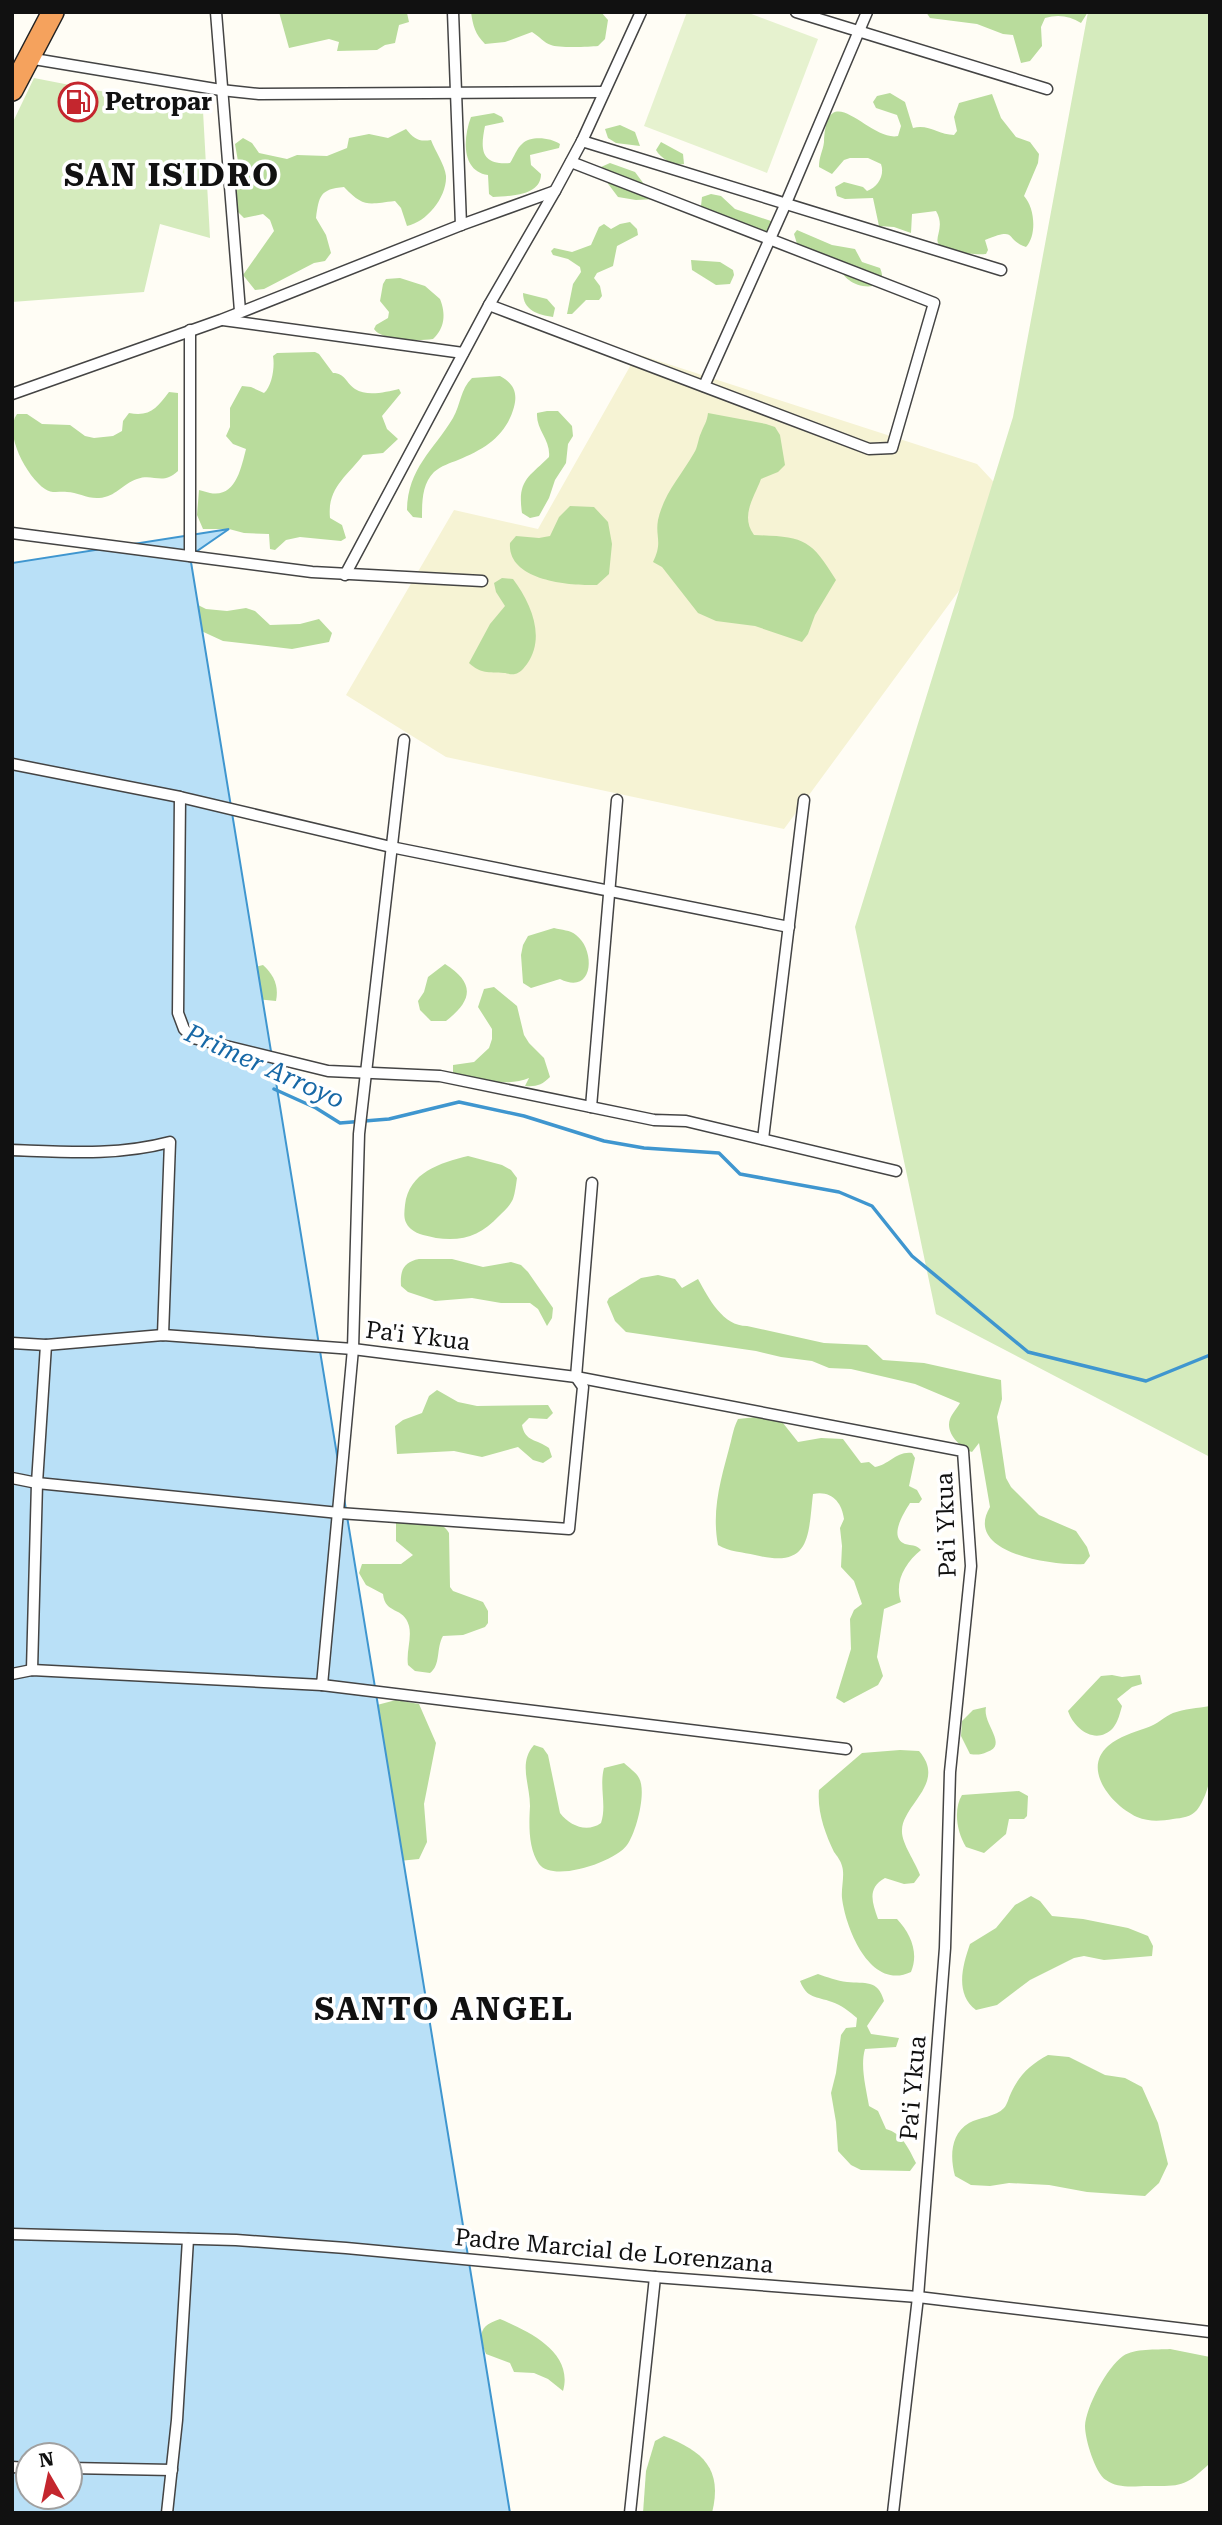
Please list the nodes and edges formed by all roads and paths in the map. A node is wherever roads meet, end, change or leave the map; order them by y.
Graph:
1 (53, 12) edge
2 (216, 12) edge
3 (453, 12) edge
4 (641, 12) edge
5 (796, 12) edge
6 (867, 12) edge
7 (858, 31) junction
8 (28, 58) junction
9 (1047, 89) dead end
10 (12, 90) edge
11 (221, 90) junction
12 (604, 92) junction
13 (456, 93) junction
14 (582, 141) junction
15 (571, 162) junction
16 (555, 191) junction
17 (786, 204) junction
18 (461, 225) junction
19 (770, 239) junction
20 (1001, 270) dead end
21 (489, 305) junction
22 (240, 311) junction
23 (221, 320) junction
24 (190, 330) junction
25 (463, 354) junction
26 (704, 386) junction
27 (12, 394) edge
28 (12, 533) edge
29 (190, 556) junction
30 (345, 575) junction
31 (482, 581) dead end
32 (404, 740) dead end
33 (12, 764) edge
34 (180, 797) junction
35 (617, 800) dead end
36 (804, 800) dead end
37 (391, 847) junction
38 (609, 892) junction
39 (789, 927) junction
40 (366, 1073) junction
41 (591, 1107) junction
42 (763, 1139) junction
43 (12, 1150) edge
44 (896, 1171) dead end
45 (592, 1183) dead end
46 (163, 1335) junction
47 (12, 1343) edge
48 (46, 1345) junction
49 (353, 1349) junction
50 (576, 1377) junction
51 (12, 1478) edge
52 (37, 1483) junction
53 (339, 1513) junction
54 (32, 1670) junction
55 (12, 1674) edge
56 (322, 1685) junction
57 (846, 1749) dead end
58 (12, 2234) edge
59 (188, 2239) junction
60 (655, 2277) junction
61 (918, 2297) junction
62 (1210, 2332) edge
63 (84, 2468) edge
64 (172, 2470) junction
65 (167, 2513) edge
66 (630, 2513) edge
67 (893, 2513) edge

1 - 8 highway
2 - 11 street
3 - 13 street
4 - 12 street
5 - 7 street
6 - 7 street
7 - 9 street
7 - 17 street
8 - 10 highway
8 - 11 street
11 - 13 street
11 - 22 street
12 - 13 street
12 - 14 street
13 - 18 street
14 - 15 street
14 - 17 street
15 - 16 street
15 - 19 street
16 - 18 street
16 - 21 street
17 - 19 street
17 - 20 street
18 - 22 street
19 - 26 street
19 - 26 street
21 - 25 street
21 - 26 street
22 - 23 street
23 - 24 street
23 - 25 street
24 - 27 street
24 - 29 street
25 - 30 street
28 - 29 street
29 - 30 street
30 - 31 street
32 - 37 street
33 - 34 street
34 - 37 street
34 - 40 street
35 - 38 street
36 - 39 street
37 - 38 street
37 - 40 street
38 - 39 street
38 - 41 street
39 - 42 street
40 - 41 street
40 - 49 street
41 - 42 street
42 - 44 street
43 - 46 street
45 - 50 street
46 - 48 street, Pa'i Ykua
46 - 49 street, Pa'i Ykua
47 - 48 street, Pa'i Ykua
48 - 52 street
49 - 50 street, Pa'i Ykua
49 - 53 street
50 - 53 street
50 - 61 street, Pa'i Ykua
51 - 52 street
52 - 53 street
52 - 54 street
53 - 56 street
54 - 55 street
54 - 56 street
56 - 57 street
58 - 59 street, Padre Marcial de Lorenzana
59 - 60 street, Padre Marcial de Lorenzana
59 - 64 street
60 - 61 street, Padre Marcial de Lorenzana
60 - 66 street
61 - 62 street, Padre Marcial de Lorenzana
61 - 67 street, Pa'i Ykua
63 - 64 street
64 - 65 street

